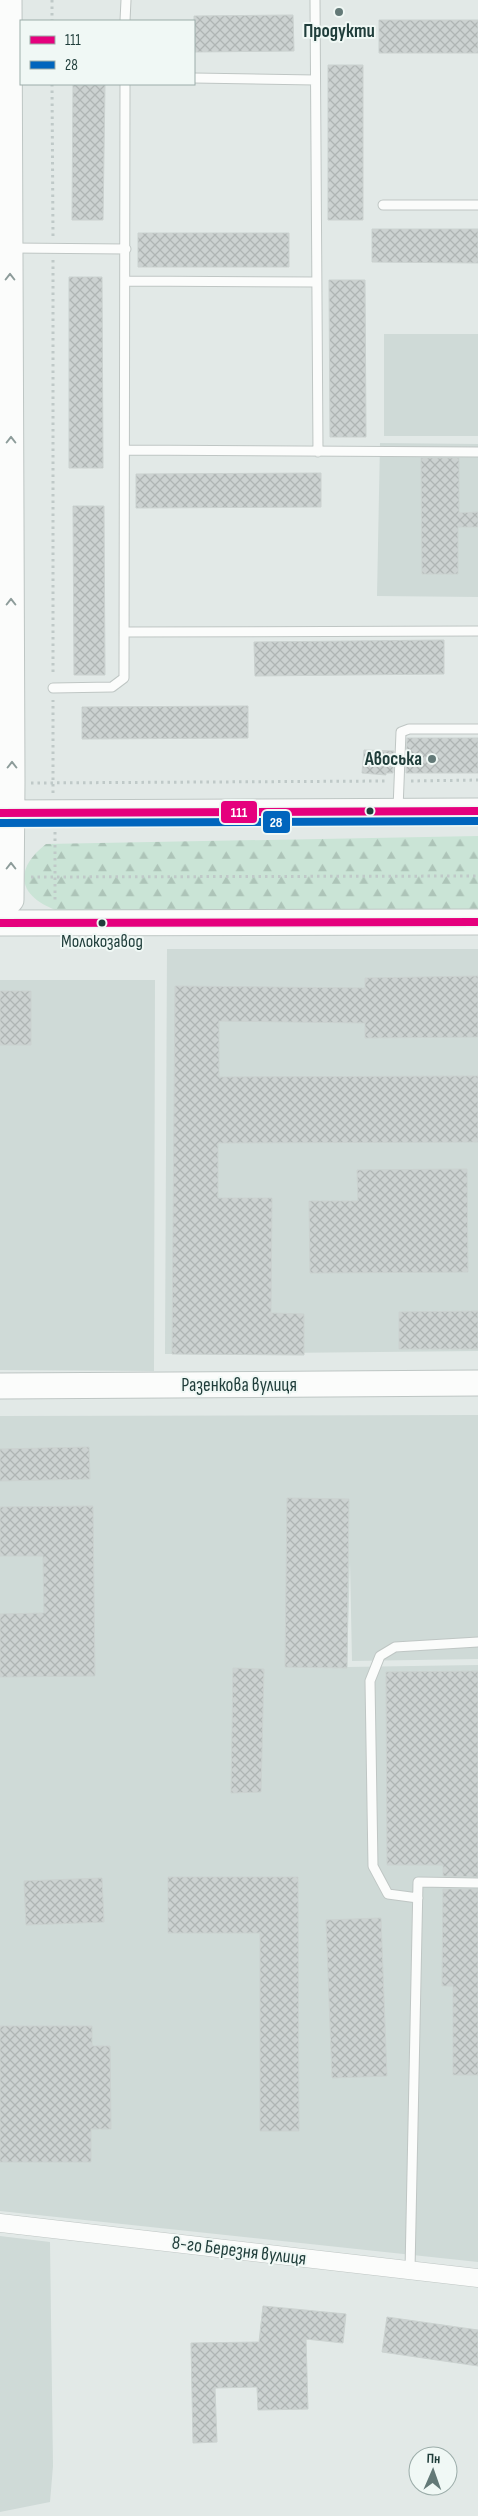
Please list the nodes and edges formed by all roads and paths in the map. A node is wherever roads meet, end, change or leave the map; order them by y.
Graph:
1 (9, 0) edge
2 (52, 0) edge
3 (126, 0) edge
4 (315, 0) edge
5 (52, 20) edge
6 (125, 20) edge
7 (195, 78) edge
8 (314, 80) junction
9 (52, 85) edge
10 (125, 85) edge
11 (383, 205) dead end
12 (478, 205) edge
13 (10, 248) junction
14 (53, 249) junction
15 (126, 249) junction
16 (126, 281) junction
17 (316, 282) junction
18 (125, 450) junction
19 (318, 452) junction
20 (478, 452) edge
21 (478, 631) edge
22 (125, 632) junction
23 (53, 688) junction
24 (478, 729) edge
25 (478, 780) edge
26 (398, 781) junction
27 (12, 782) junction
28 (52, 783) junction
29 (478, 810) edge
30 (398, 811) junction
31 (6, 813) edge
32 (54, 813) junction
33 (478, 876) edge
34 (56, 877) junction
35 (11, 878) junction
36 (0, 910) edge
37 (478, 922) edge
38 (0, 923) edge
39 (54, 923) junction
40 (478, 1384) edge
41 (0, 1386) edge
42 (478, 1642) edge
43 (478, 1883) edge
44 (418, 1898) junction
45 (0, 2223) edge
46 (410, 2270) junction
47 (478, 2278) edge

1 - 13 main road
2 - 5 path
3 - 6 lane
4 - 8 lane
7 - 8 lane
8 - 17 lane
9 - 14 path
10 - 15 lane
11 - 12 lane
13 - 14 lane
27 -> 13 main road
14 - 15 lane
14 - 23 path
15 - 16 lane
16 - 17 lane
16 - 18 lane
17 - 19 lane
18 - 19 lane
18 - 22 lane
19 - 20 lane
21 - 22 lane
22 - 23 lane
23 - 28 path
24 - 26 lane
25 - 26 path
26 - 28 path
26 - 30 lane
27 - 28 path
27 - 31 main road
28 - 32 path
29 - 30 main road
30 - 32 main road
31 - 32 main road
35 -> 31 main road
32 - 34 path
33 - 34 path
34 - 35 path
34 - 39 path
35 - 36 main road
37 - 39 main road
38 - 39 main road
40 - 41 main road, Разенкова вулиця
42 - 44 lane
43 - 44 lane
44 - 46 lane
45 - 46 street, 8-го Березня вулиця
46 - 47 street, 8-го Березня вулиця

